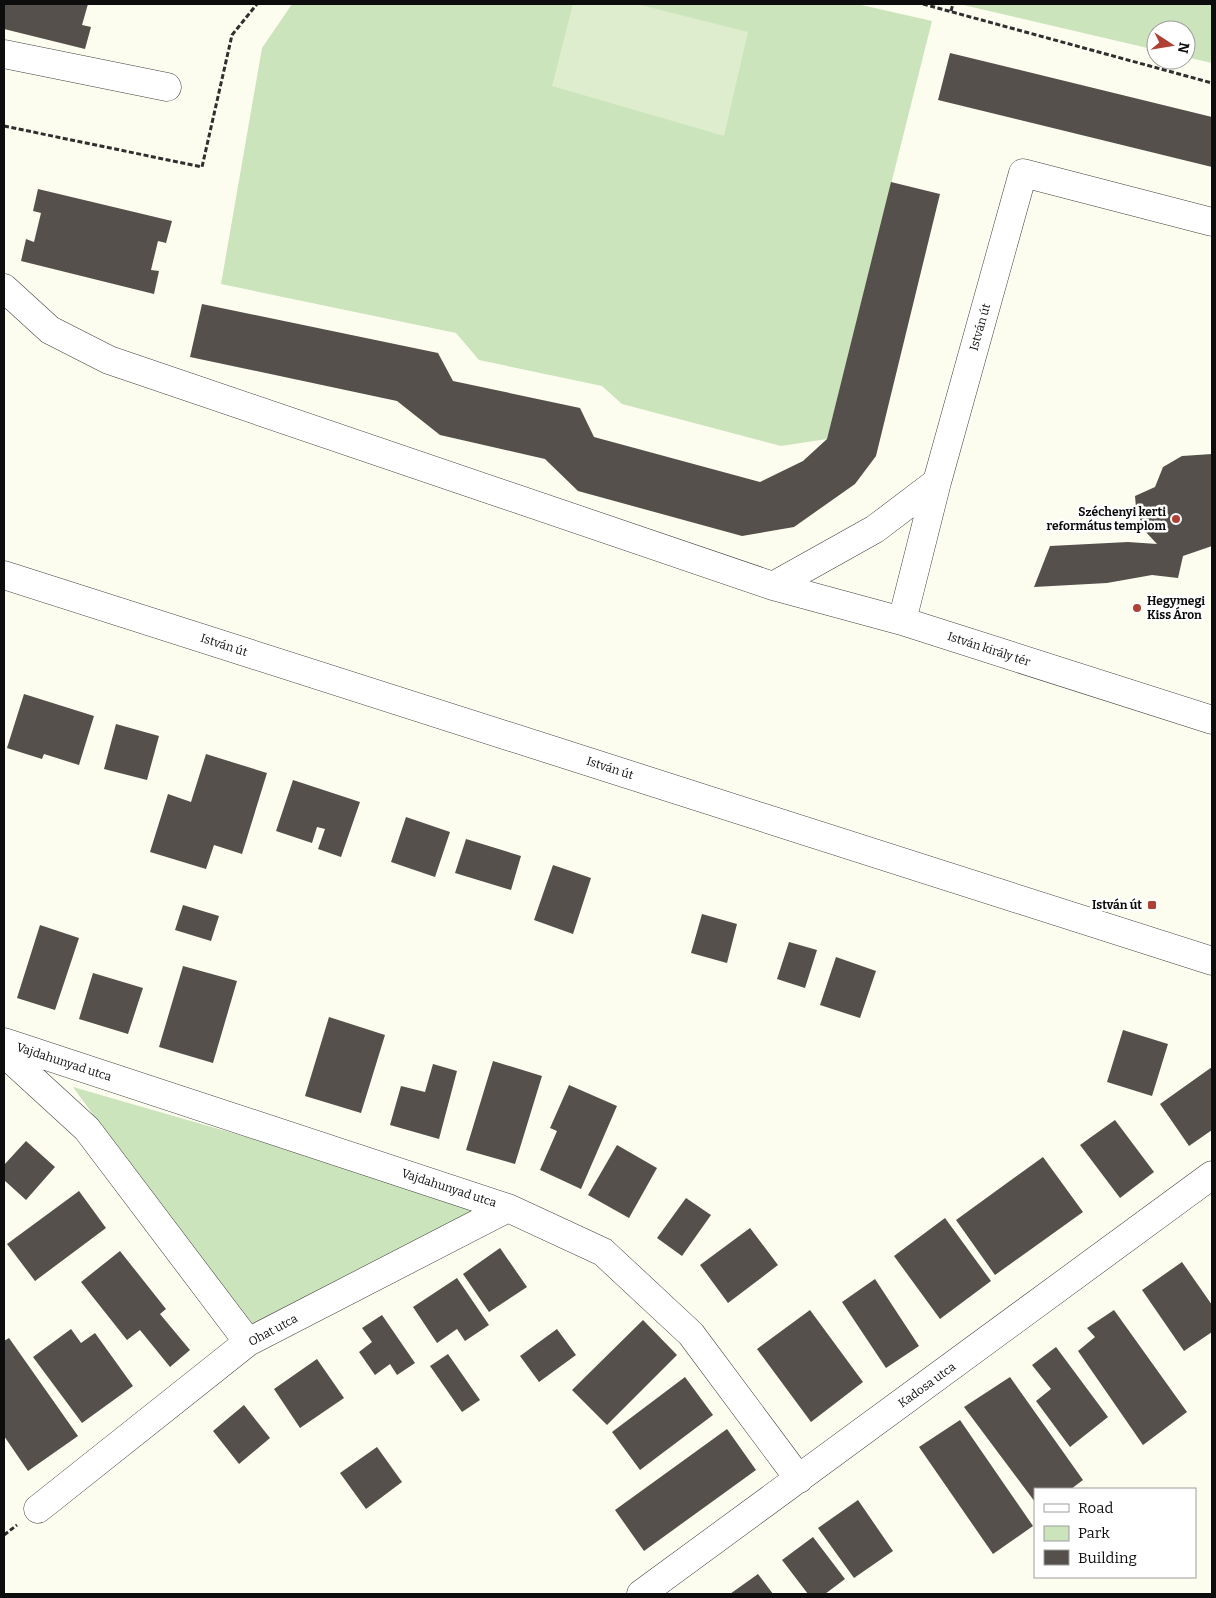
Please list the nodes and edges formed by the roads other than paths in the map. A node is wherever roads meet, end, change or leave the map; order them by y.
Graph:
1 (4, 54) edge
2 (167, 87) dead end
3 (1212, 222) edge
4 (4, 288) edge
5 (937, 482) junction
6 (5, 575) edge
7 (773, 586) junction
8 (902, 621) junction
9 (1212, 720) edge
10 (1212, 961) edge
11 (4, 1042) edge
12 (4, 1053) edge
13 (1212, 1175) edge
14 (508, 1208) junction
15 (248, 1342) junction
16 (799, 1479) junction
17 (38, 1509) dead end
18 (658, 1589) edge

1 - 2 street
3 - 5 street, István út
4 - 7 street
5 - 7 street
5 - 8 street
6 - 10 street, István út
7 - 8 street
8 - 9 street, István király tér
11 - 14 street, Vajdahunyad utca
12 - 15 street, Vajdahunyad utca
13 - 16 street, Kadosa utca
14 - 15 street, Ohat utca
14 - 16 street, Vajdahunyad utca
15 - 17 street, Ohat utca
16 - 18 street, Kadosa utca

